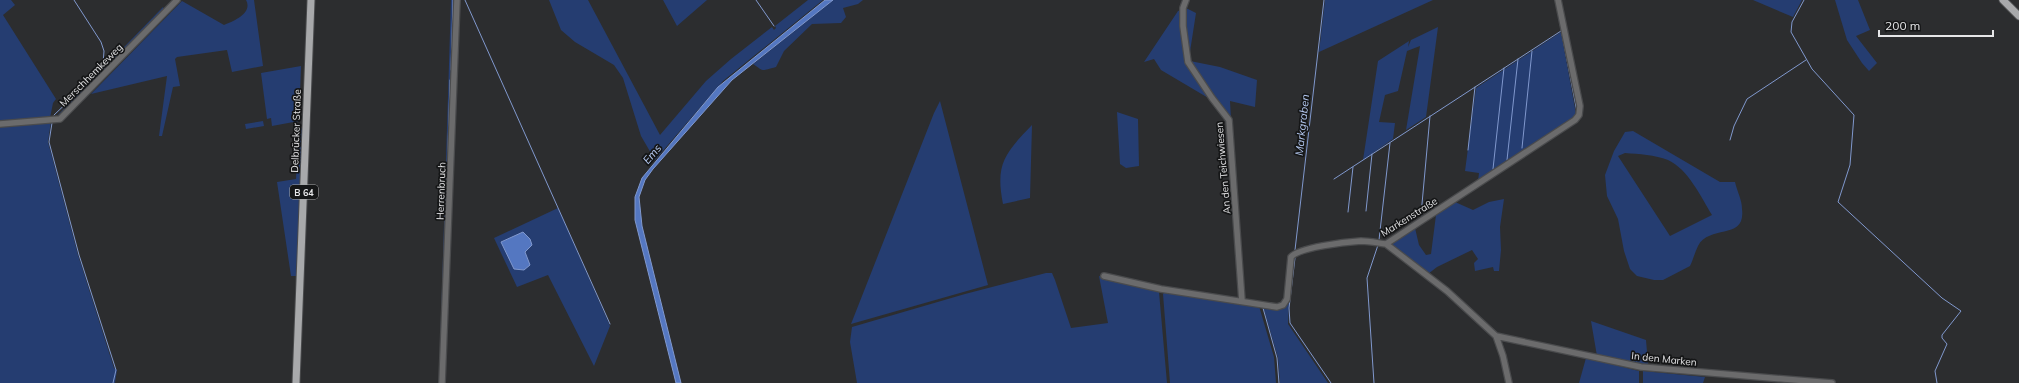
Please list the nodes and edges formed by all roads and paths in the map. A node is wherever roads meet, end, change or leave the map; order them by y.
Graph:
1 (177, 0) edge
2 (311, 0) edge
3 (457, 0) edge
4 (1186, 0) edge
5 (1558, 0) edge
6 (2003, 0) edge
7 (2019, 16) edge
8 (0, 124) edge
9 (1386, 244) junction
10 (1104, 276) dead end
11 (1242, 301) junction
12 (1496, 336) junction
13 (296, 383) edge
14 (442, 383) edge
15 (1509, 383) edge
16 (1832, 383) edge

1 - 8 street, Merschhemkeweg
2 - 13 main road, Delbrücker Straße / B 64
3 - 14 street, Herrenbruch
4 - 11 street, An den Teichwiesen
5 - 9 street, Markenstraße
6 - 7 main road
9 - 11 street, Markenstraße
9 - 12 street
10 - 11 street, Markenstraße
12 - 15 street
12 - 16 street, In den Marken

